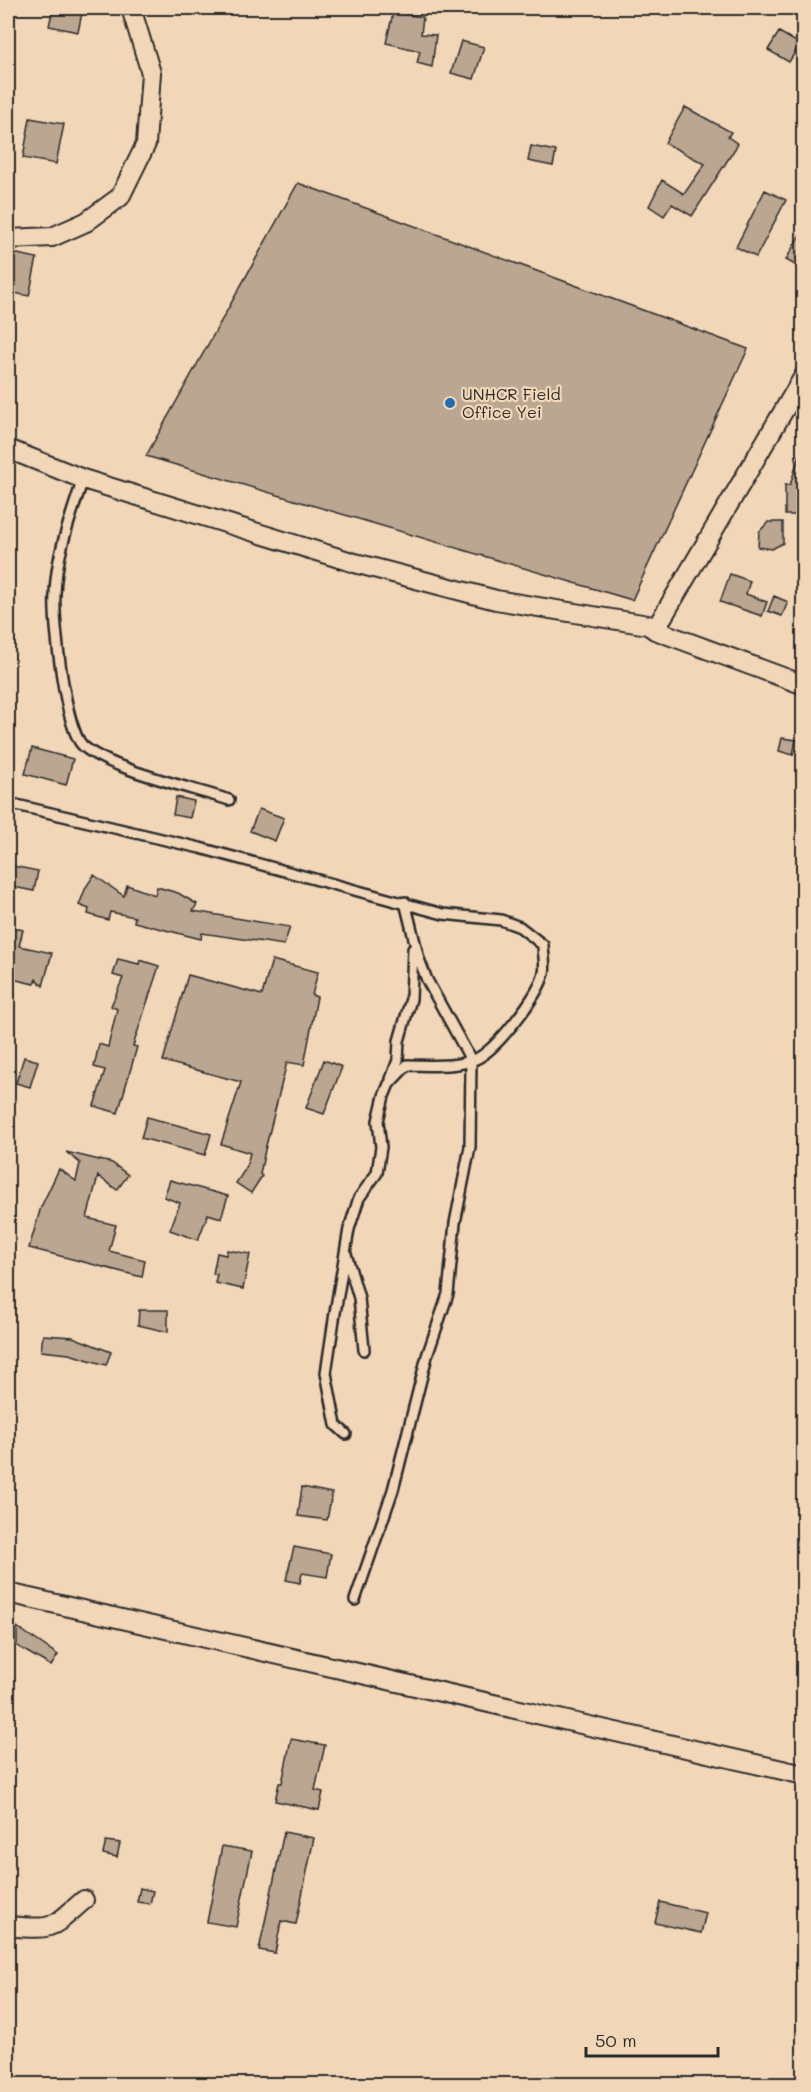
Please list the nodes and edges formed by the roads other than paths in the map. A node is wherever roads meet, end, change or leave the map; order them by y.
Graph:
1 (131, 8) edge
2 (8, 239) edge
3 (804, 376) edge
4 (8, 449) edge
5 (83, 479) junction
6 (655, 630) junction
7 (804, 685) edge
8 (229, 800) dead end
9 (8, 803) edge
10 (405, 902) junction
11 (414, 941) junction
12 (471, 1060) junction
13 (389, 1084) junction
14 (345, 1251) junction
15 (364, 1350) dead end
16 (346, 1434) dead end
17 (8, 1593) edge
18 (356, 1600) dead end
19 (804, 1775) edge
20 (84, 1900) dead end
21 (8, 1926) edge

1 - 2 street
3 - 6 street
4 - 5 street
5 - 6 street
5 - 8 lane
6 - 7 street
9 - 10 lane
10 - 11 lane
10 - 12 lane
11 - 12 lane
11 - 13 lane
12 - 13 lane
12 - 18 lane
13 - 14 lane
14 - 15 lane
14 - 16 lane
17 - 19 street
20 - 21 street

